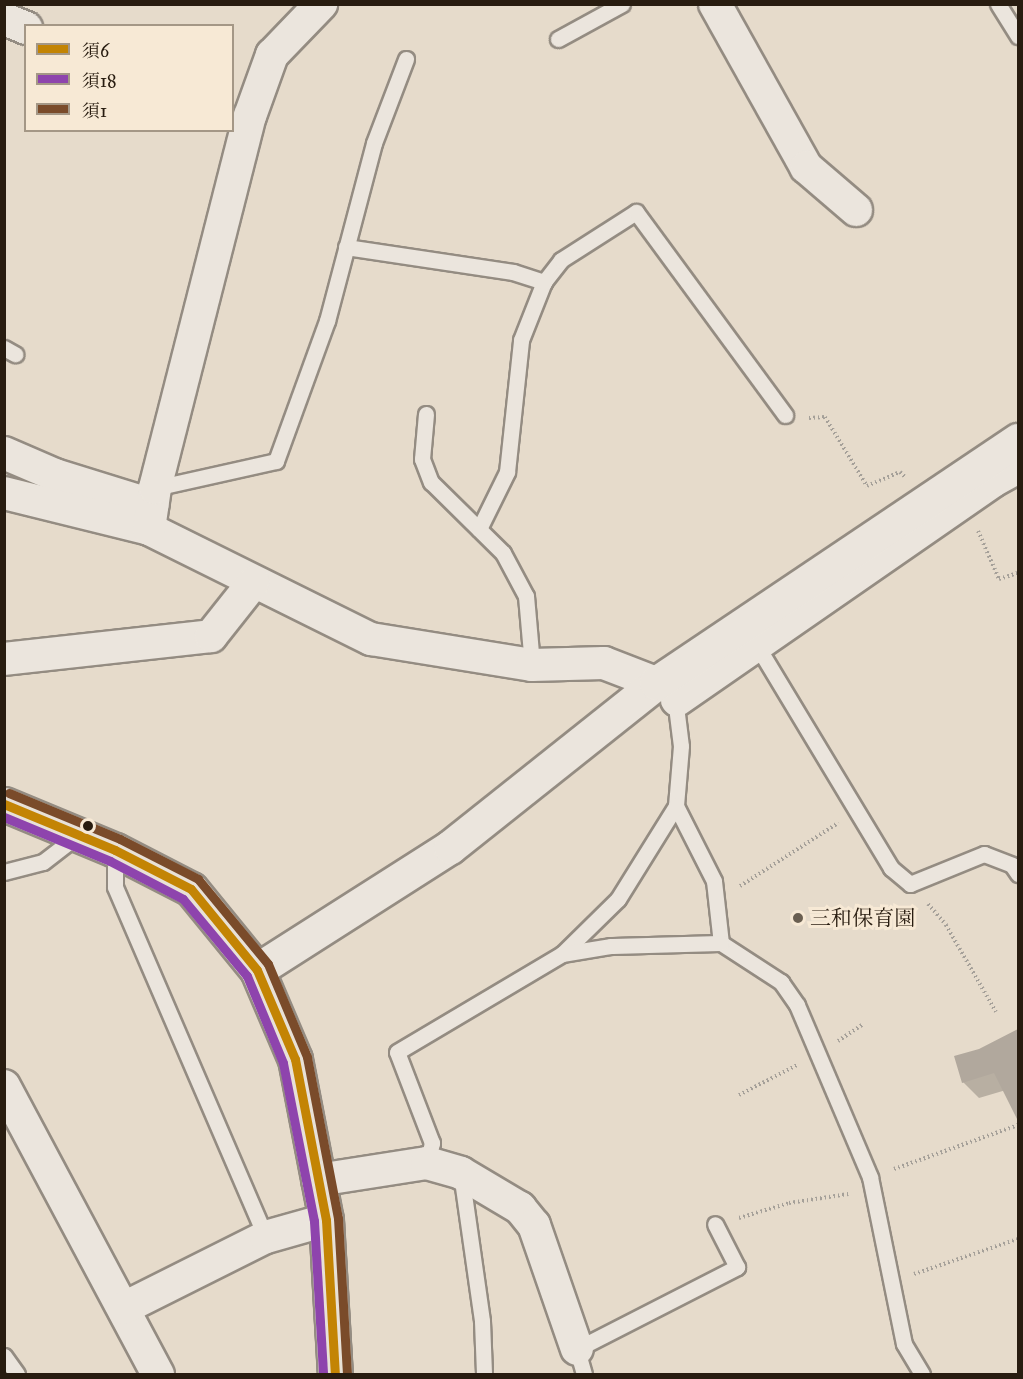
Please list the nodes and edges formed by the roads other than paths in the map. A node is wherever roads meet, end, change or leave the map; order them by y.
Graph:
1 (321, 4) edge
2 (622, 4) edge
3 (715, 4) edge
4 (998, 4) edge
5 (4, 19) edge
6 (24, 27) edge
7 (1018, 36) edge
8 (558, 39) dead end
9 (406, 59) dead end
10 (241, 113) edge
11 (856, 210) dead end
12 (346, 247) junction
13 (544, 282) junction
14 (426, 414) dead end
15 (785, 415) road end
16 (1018, 440) edge
17 (4, 453) edge
18 (1018, 467) edge
19 (4, 493) edge
20 (152, 507) junction
21 (479, 529) junction
22 (253, 584) junction
23 (756, 644) junction
24 (4, 659) edge
25 (532, 665) junction
26 (667, 692) junction
27 (4, 804) edge
28 (676, 806) junction
29 (79, 835) junction
30 (115, 850) junction
31 (4, 872) edge
32 (1018, 874) edge
33 (721, 943) junction
34 (561, 954) junction
35 (257, 970) junction
36 (4, 1086) edge
37 (427, 1163) junction
38 (460, 1173) junction
39 (318, 1180) junction
40 (326, 1220) junction
41 (715, 1224) road end
42 (266, 1237) junction
43 (124, 1308) junction
44 (4, 1356) edge
45 (581, 1362) edge
46 (18, 1374) edge
47 (158, 1374) edge
48 (335, 1374) edge
49 (484, 1374) edge
50 (922, 1374) edge

1 - 10 street
2 - 8 lane
3 - 11 street
4 - 7 lane
5 - 6 street
9 - 12 lane
10 - 20 street
12 - 13 lane
12 - 20 lane
13 - 15 lane
13 - 21 lane
14 - 21 lane
16 - 26 street
17 - 20 street
18 - 23 street
19 - 20 street
20 - 22 street
21 - 25 lane
22 - 24 street
22 - 25 street
23 - 26 street
23 - 32 lane
25 - 26 street
26 - 28 lane
26 - 35 street
27 - 29 main road
28 - 33 lane
28 - 34 lane
29 - 30 main road
29 - 31 lane
30 - 35 main road
30 - 42 lane
33 - 34 lane
33 - 50 lane
34 - 37 lane
35 - 39 main road
36 - 43 street
37 - 38 street
37 - 39 street
38 - 45 street
38 - 49 lane
39 - 40 main road
40 - 42 street
40 - 48 main road
41 - 45 lane
42 - 43 street
43 - 47 street
44 - 46 lane

